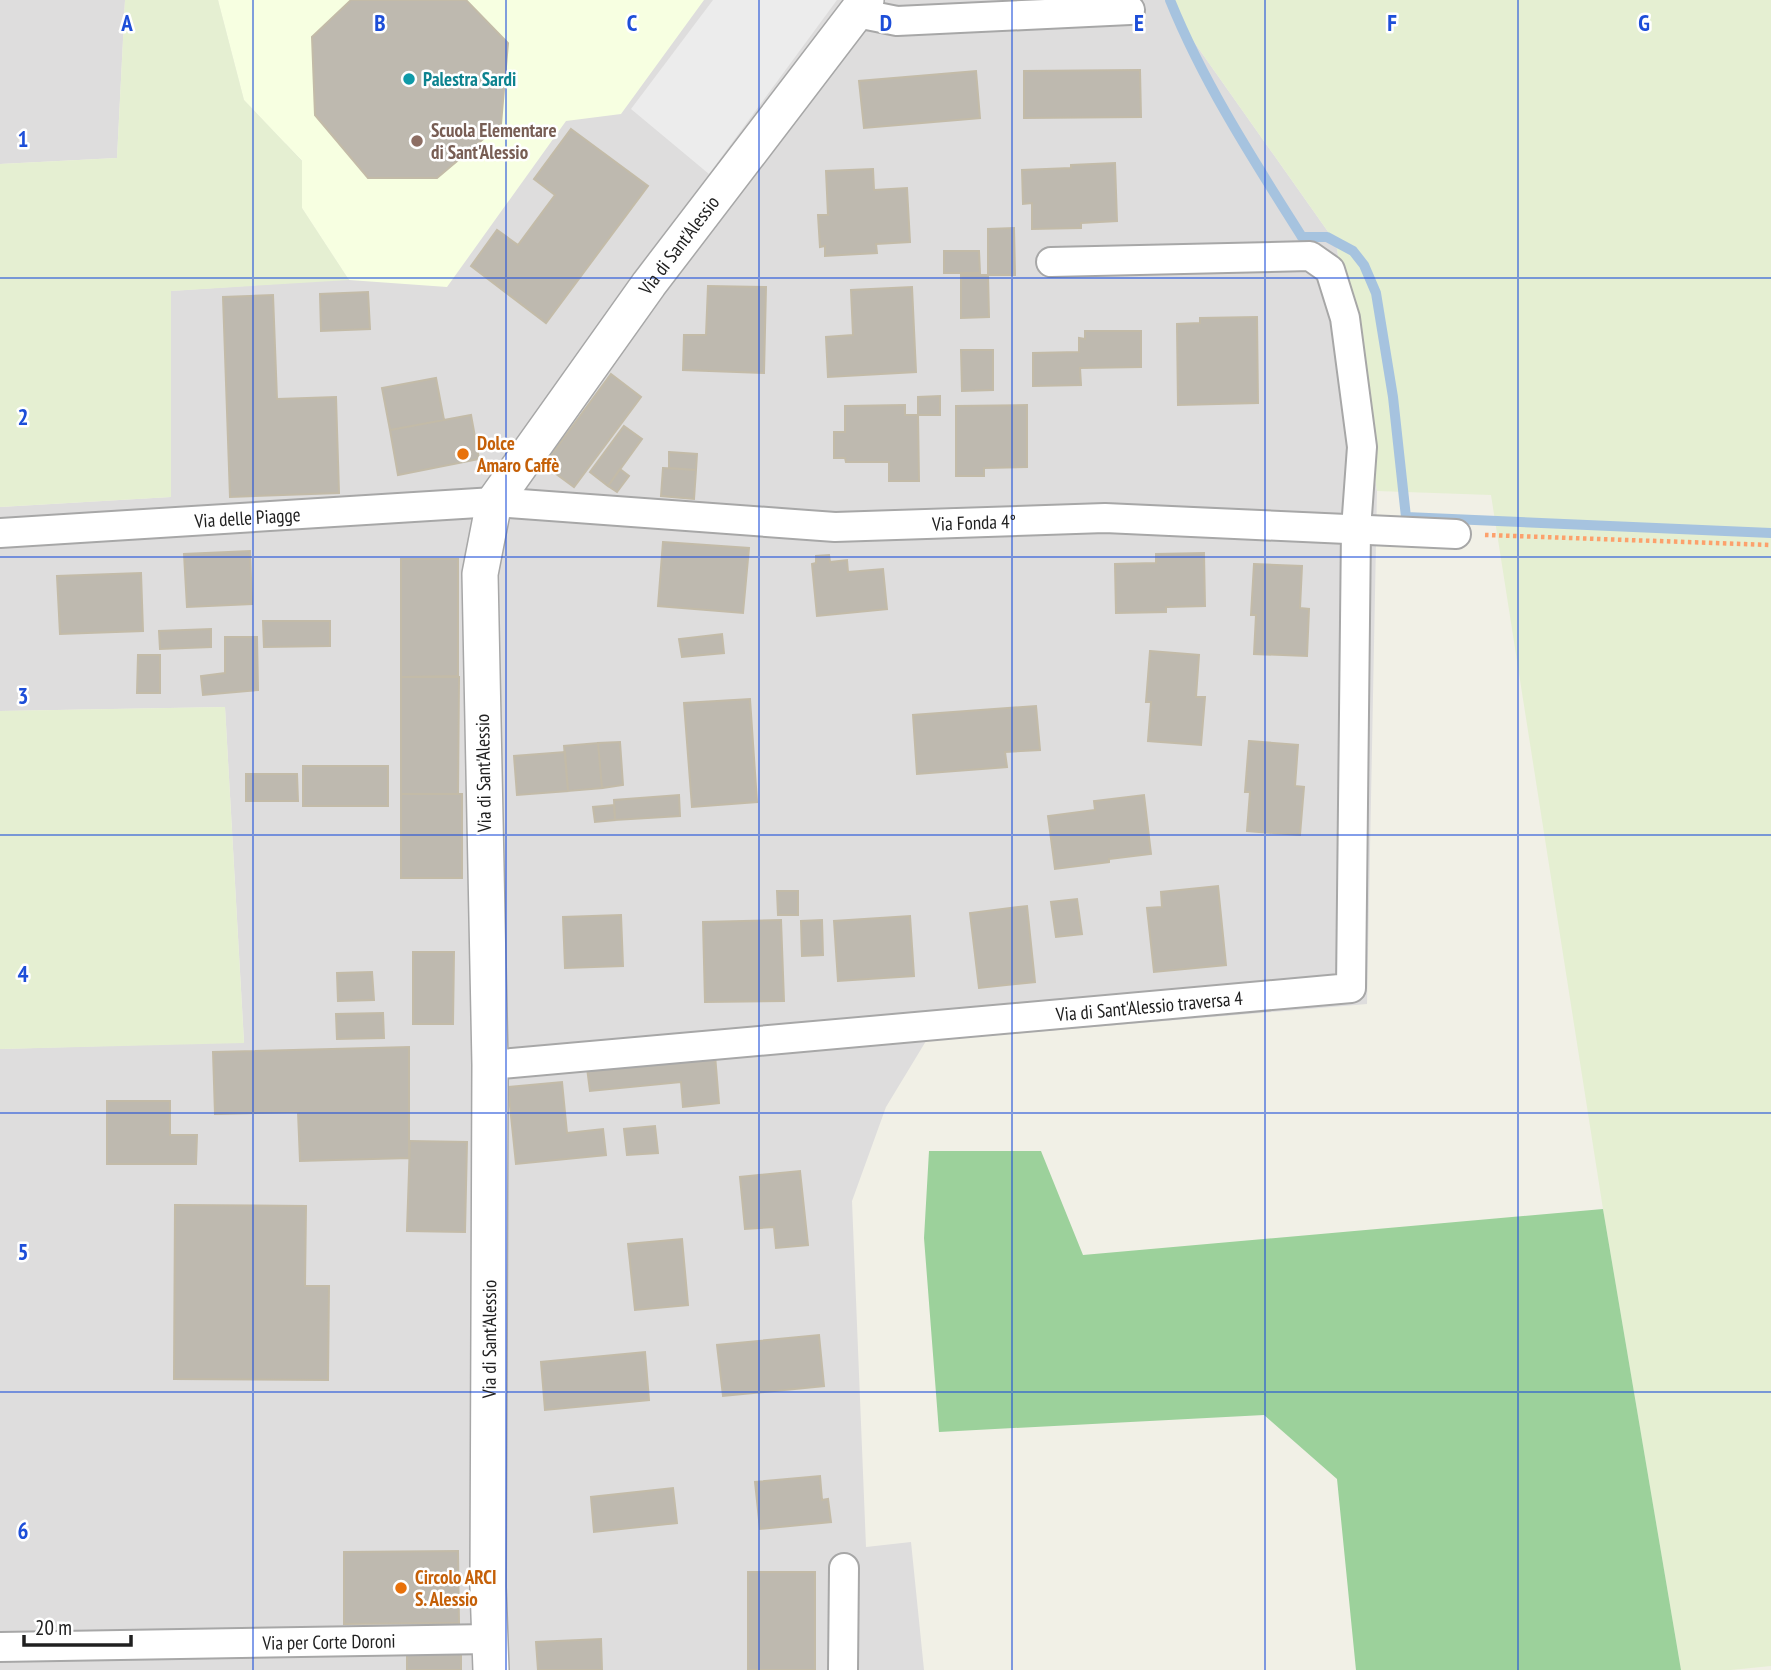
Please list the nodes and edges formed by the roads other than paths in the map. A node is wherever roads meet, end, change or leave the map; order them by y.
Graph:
1 (862, 6) edge
2 (1130, 10) dead end
3 (1051, 262) dead end
4 (494, 502) junction
5 (1356, 529) junction
6 (0, 533) edge
7 (1456, 534) road end
8 (490, 1065) junction
9 (844, 1568) dead end
10 (0, 1647) edge
11 (490, 1655) edge
12 (843, 1670) edge

1 - 2 street
1 - 4 street, Via di Sant'Alessio
3 - 5 street
4 - 5 street, Via Fonda 4°
4 - 6 street, Via delle Piagge
4 - 8 street, Via di Sant'Alessio
5 - 7 street, Via Fonda 4°
5 - 8 street, Via di Sant'Alessio traversa 4
8 - 11 street, Via di Sant'Alessio
9 - 12 street
10 - 11 street, Via per Corte Doroni

